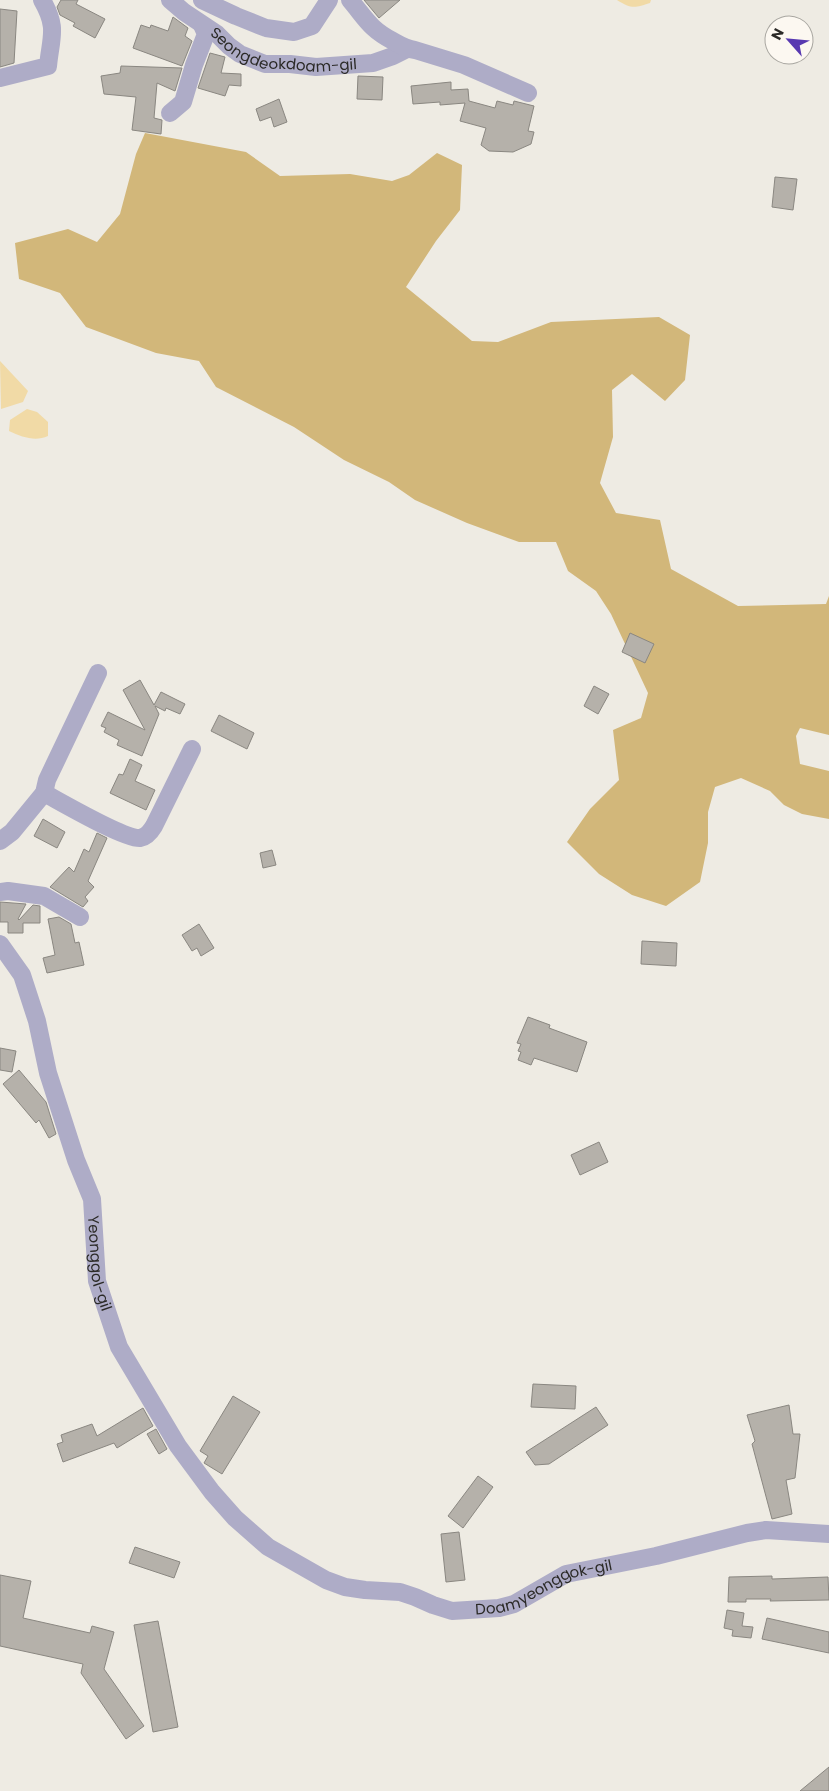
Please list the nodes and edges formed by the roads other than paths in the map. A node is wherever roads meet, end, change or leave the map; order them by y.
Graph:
1 (42, 0) edge
2 (170, 0) edge
3 (202, 0) edge
4 (329, 0) edge
5 (350, 0) edge
6 (202, 25) junction
7 (406, 49) junction
8 (0, 78) edge
9 (528, 92) dead end
10 (170, 113) dead end
11 (98, 673) dead end
12 (192, 749) dead end
13 (44, 794) junction
14 (0, 841) edge
15 (0, 892) edge
16 (80, 917) dead end
17 (0, 944) edge
18 (829, 1534) edge
19 (268, 1547) joint

1 - 8 street
2 - 6 street, Seongdeokdoam-gil
3 - 4 street, Seongdeokdoam-gil
5 - 7 street
6 - 7 street, Seongdeokdoam-gil
6 - 10 street
7 - 9 street
11 - 13 street
12 - 13 street
13 - 14 street
15 - 16 street
17 - 19 street, Yeonggol-gil
18 - 19 street, Doamyeonggok-gil

